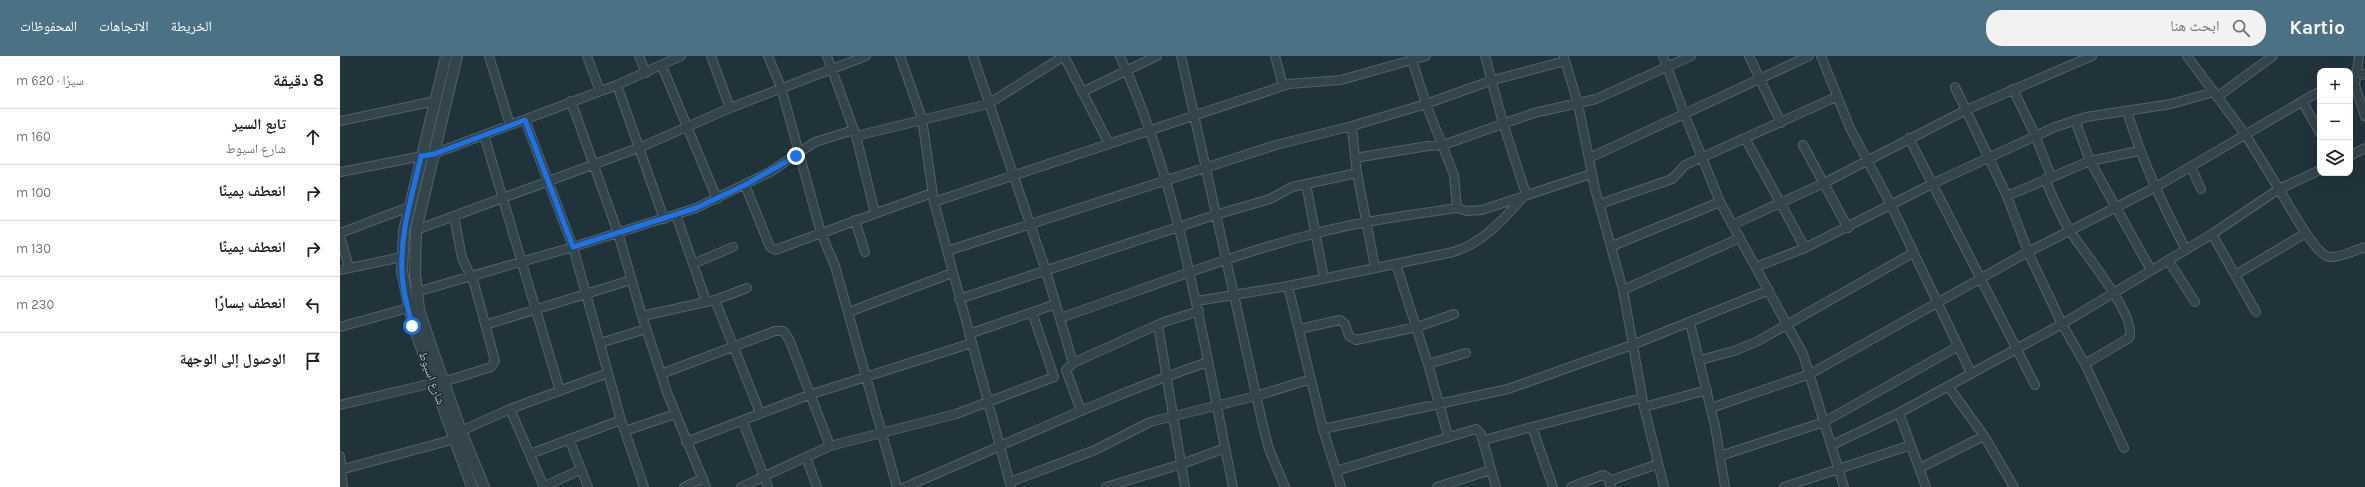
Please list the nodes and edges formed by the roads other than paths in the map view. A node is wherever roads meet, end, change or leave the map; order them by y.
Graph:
1 (446, 56) edge
2 (457, 56) edge
3 (489, 56) edge
4 (587, 56) edge
5 (639, 56) edge
6 (681, 56) edge
7 (711, 56) edge
8 (768, 56) edge
9 (827, 56) edge
10 (866, 56) edge
11 (900, 56) edge
12 (973, 56) edge
13 (1064, 56) edge
14 (1120, 56) edge
15 (1157, 56) edge
16 (1181, 56) edge
17 (1276, 56) edge
18 (1426, 56) edge
19 (1485, 56) edge
20 (1664, 56) edge
21 (1691, 56) edge
22 (1749, 56) edge
23 (1809, 56) edge
24 (1821, 56) edge
25 (2092, 56) edge
26 (2187, 56) edge
27 (2359, 56) edge
28 (2269, 57) edge
29 (1564, 58) edge
30 (1412, 59) edge
31 (662, 66) junction
32 (833, 68) junction
33 (1667, 68) junction
34 (1127, 71) junction
35 (646, 73) junction
36 (2365, 74) edge
37 (2353, 76) edge
38 (1761, 80) junction
39 (1490, 81) junction
40 (618, 85) junction
41 (1284, 86) junction
42 (782, 87) junction
43 (1955, 87) dead end
44 (2013, 89) junction
45 (600, 91) junction
46 (1082, 92) junction
47 (2317, 93) edge
48 (2216, 95) junction
49 (1836, 97) junction
50 (435, 101) junction
51 (572, 101) junction
52 (2302, 101) junction
53 (988, 104) junction
54 (1426, 104) junction
55 (1578, 104) junction
56 (730, 108) junction
57 (1966, 110) junction
58 (2127, 111) junction
59 (1684, 113) junction
60 (1194, 115) junction
61 (2365, 117) edge
62 (922, 119) junction
63 (525, 120) junction
64 (2075, 120) junction
65 (340, 121) edge
66 (1781, 123) junction
67 (1503, 124) junction
68 (510, 125) junction
69 (1352, 126) junction
70 (688, 128) junction
71 (2317, 128) edge
72 (1149, 131) junction
73 (855, 133) junction
74 (2245, 134) junction
75 (484, 135) junction
76 (2036, 135) junction
77 (1745, 138) junction
78 (1909, 138) junction
79 (1109, 144) junction
80 (1443, 145) junction
81 (1803, 145) dead end
82 (641, 147) junction
83 (2365, 148) edge
84 (2139, 151) junction
85 (799, 153) junction
86 (434, 154) junction
87 (2353, 154) edge
88 (421, 156) junction
89 (1989, 157) junction
90 (1355, 158) junction
91 (1589, 158) junction
92 (1702, 158) junction
93 (1867, 160) junction
94 (2090, 161) junction
95 (595, 164) junction
96 (2191, 167) junction
97 (1205, 169) junction
98 (2317, 171) edge
99 (340, 172) edge
100 (1357, 173) junction
101 (1591, 174) junction
102 (1014, 176) junction
103 (2048, 177) junction
104 (1166, 181) junction
105 (548, 182) junction
106 (1824, 183) junction
107 (1306, 184) junction
108 (1932, 184) junction
109 (745, 185) junction
110 (2154, 188) junction
111 (2201, 189) dead end
112 (2279, 189) junction
113 (932, 193) junction
114 (1526, 194) junction
115 (2007, 196) junction
116 (504, 198) junction
117 (717, 199) junction
118 (934, 202) junction
119 (1720, 202) junction
120 (1781, 203) junction
121 (1600, 204) junction
122 (1891, 205) junction
123 (410, 207) junction
124 (1457, 208) junction
125 (2115, 209) junction
126 (875, 212) junction
127 (676, 215) junction
128 (1215, 215) junction
129 (454, 216) junction
130 (664, 219) junction
131 (855, 220) junction
132 (1366, 221) junction
133 (1030, 224) junction
134 (1732, 225) junction
135 (1179, 227) junction
136 (1848, 228) junction
137 (416, 230) junction
138 (2070, 230) junction
139 (340, 233) edge
140 (618, 233) junction
141 (821, 233) junction
142 (1316, 233) junction
143 (2306, 233) junction
144 (2212, 234) junction
145 (340, 237) edge
146 (1740, 238) junction
147 (1612, 246) junction
148 (573, 247) junction
149 (733, 247) dead end
150 (2365, 247) edge
151 (1805, 248) junction
152 (2186, 250) junction
153 (947, 251) junction
154 (865, 252) dead end
155 (2028, 252) junction
156 (1913, 253) junction
157 (402, 256) junction
158 (1226, 260) junction
159 (2168, 260) junction
160 (522, 261) junction
161 (693, 264) junction
162 (1396, 264) junction
163 (349, 267) junction
164 (1375, 267) junction
165 (1756, 267) junction
166 (340, 270) edge
167 (2151, 270) junction
168 (1046, 271) junction
169 (952, 273) junction
170 (1190, 273) junction
171 (2235, 275) junction
172 (471, 276) junction
173 (1324, 278) junction
174 (1982, 278) junction
175 (631, 280) junction
176 (1288, 286) junction
177 (747, 288) dead end
178 (1623, 290) junction
179 (1769, 290) junction
180 (416, 292) junction
181 (585, 294) junction
182 (2113, 294) junction
183 (1234, 295) junction
184 (959, 299) junction
185 (715, 300) junction
186 (706, 301) junction
187 (1197, 301) junction
188 (2195, 302) dead end
189 (1056, 304) junction
190 (1937, 304) junction
191 (408, 308) junction
192 (535, 309) junction
193 (1199, 311) junction
194 (849, 312) junction
195 (1032, 312) junction
196 (2256, 312) dead end
197 (1454, 314) dead end
198 (642, 316) junction
199 (1060, 318) junction
200 (1690, 323) junction
201 (2062, 324) junction
202 (485, 325) junction
203 (1158, 325) junction
204 (1789, 325) junction
205 (340, 327) edge
206 (1416, 327) junction
207 (646, 329) junction
208 (1299, 329) junction
209 (969, 334) junction
210 (600, 343) junction
211 (972, 343) junction
212 (1632, 345) junction
213 (733, 347) junction
214 (1957, 347) junction
215 (2017, 347) junction
216 (1466, 353) dead end
217 (1700, 360) junction
218 (1208, 362) junction
219 (1074, 363) junction
220 (1428, 364) junction
221 (2085, 364) junction
222 (1066, 370) junction
223 (608, 373) junction
224 (1971, 373) junction
225 (661, 374) junction
226 (1810, 374) junction
227 (1168, 375) junction
228 (1054, 377) junction
229 (866, 378) junction
230 (1311, 379) junction
231 (438, 382) junction
232 (2035, 385) dead end
233 (1948, 386) junction
234 (1706, 390) junction
235 (560, 391) junction
236 (809, 395) junction
237 (1256, 396) junction
238 (1642, 398) junction
239 (990, 403) junction
240 (1440, 404) junction
241 (340, 405) edge
242 (1218, 405) junction
243 (1644, 407) junction
244 (1711, 408) junction
245 (510, 409) junction
246 (1081, 411) junction
247 (760, 413) junction
248 (1899, 413) junction
249 (674, 414) junction
250 (1173, 416) junction
251 (621, 420) junction
252 (743, 422) junction
253 (1824, 422) junction
254 (1532, 427) junction
255 (1323, 429) junction
256 (461, 431) junction
257 (625, 431) junction
258 (882, 434) junction
259 (1448, 436) junction
260 (1984, 436) junction
261 (455, 439) junction
262 (569, 439) junction
263 (1484, 440) junction
264 (686, 442) junction
265 (1001, 445) junction
266 (1832, 445) junction
267 (1911, 445) junction
268 (830, 446) junction
269 (1226, 448) junction
270 (2124, 448) dead end
271 (530, 454) junction
272 (340, 456) edge
273 (1720, 456) junction
274 (806, 457) junction
275 (1182, 464) junction
276 (1658, 464) junction
277 (1839, 468) junction
278 (1920, 468) junction
279 (341, 470) edge
280 (580, 470) junction
281 (1491, 470) junction
282 (1336, 471) junction
283 (764, 476) junction
284 (703, 478) junction
285 (926, 483) edge
286 (1610, 484) edge
287 (1011, 485) edge
288 (1106, 486) edge
289 (343, 487) edge
290 (472, 487) edge
291 (484, 487) edge
292 (544, 487) edge
293 (588, 487) edge
294 (644, 487) edge
295 (684, 487) edge
296 (706, 487) edge
297 (741, 487) edge
298 (768, 487) edge
299 (817, 487) edge
300 (897, 487) edge
301 (905, 487) edge
302 (1185, 487) edge
303 (1233, 487) edge
304 (1285, 487) edge
305 (1341, 487) edge
306 (1437, 487) edge
307 (1496, 487) edge
308 (1552, 487) edge
309 (1571, 487) edge
310 (1664, 487) edge
311 (1725, 487) edge
312 (1784, 487) edge
313 (1844, 487) edge
314 (1926, 487) edge
315 (2014, 487) edge

1 - 50 street, شارع اسيوط
2 - 86 street, شارع اسيوط
3 - 68 street
4 - 45 street
5 - 35 street
6 - 31 street
7 - 56 street
8 - 42 street
9 - 32 street
10 - 32 street
11 - 62 street
12 - 53 street
13 - 46 street
13 - 53 street
14 - 34 street
15 - 34 street
16 - 60 street
17 - 41 street
18 - 30 street
19 - 39 street
20 - 33 street
21 - 33 street
22 - 38 street
23 - 38 street
24 - 49 street
25 - 44 street
26 - 48 street
27 - 37 street
28 - 48 street
29 - 39 street
29 - 55 street
30 - 41 street
30 - 54 street
31 - 35 street
31 - 70 street
32 - 42 street
32 - 73 street
33 - 55 street
33 - 59 street
34 - 46 street
34 - 72 street
35 - 40 street
36 - 37 street
37 - 61 street
38 - 59 street
38 - 66 street
39 - 54 street
39 - 67 street
40 - 45 street
40 - 82 street
41 - 60 street
42 - 56 street
42 - 85 street
43 - 57 street
44 - 57 street
44 - 76 street
45 - 51 street
46 - 79 street
47 - 52 street
48 - 58 street
48 - 74 street
49 - 66 street
49 - 93 street
50 - 65 street
50 - 88 street, شارع اسيوط
51 - 63 street
51 - 95 street
52 - 71 street
52 - 74 street
53 - 62 street
53 - 102 street
54 - 69 street
54 - 80 street
55 - 67 street
55 - 91 street
56 - 70 street
57 - 78 street
57 - 89 street
58 - 64 street
58 - 84 street
59 - 91 street
59 - 92 street
60 - 72 street
60 - 97 street
62 - 73 street
62 - 113 street
63 - 68 street
63 - 105 street
64 - 76 street
64 - 94 street
66 - 77 street
67 - 80 street
67 - 114 street
68 - 75 street
69 - 90 street
69 - 97 street
70 - 82 street
70 - 117 street
72 - 79 street
72 - 104 street
73 - 85 street
73 - 126 street
74 - 96 street
74 - 112 street
75 - 86 street
75 - 116 street
76 - 89 street
76 - 103 street
77 - 92 street
77 - 120 street
78 - 93 street
78 - 108 street
79 - 102 street
80 - 90 street
80 - 124 street
81 - 106 street
82 - 95 street
82 - 130 street
83 - 87 street
84 - 94 street
84 - 110 street
85 - 109 street
85 - 141 street
86 - 88 street
86 - 137 street, شارع اسيوط
88 - 99 street
88 - 123 street, شارع اسيوط
89 - 108 street
89 - 115 street
90 - 100 street
91 - 101 street
92 - 119 street
92 - 121 street
93 - 106 street
93 - 122 street
94 - 103 street
94 - 125 street
95 - 105 street
95 - 140 street
96 - 110 street
96 - 111 street
97 - 104 street
97 - 128 street
98 - 112 street
100 - 107 street
100 - 132 street
101 - 114 street
101 - 121 street
102 - 118 street
102 - 133 street
103 - 115 street
103 - 138 street
104 - 133 street
104 - 135 street
105 - 116 street
105 - 148 street
106 - 120 street
106 - 136 street
107 - 128 street
107 - 142 street
108 - 122 street
108 - 174 street
109 - 117 street
109 - 141 street
110 - 125 street
110 - 152 street
112 - 143 street
112 - 144 street
113 - 118 street
113 - 126 street
114 - 124 street
114 - 162 street
115 - 155 street
116 - 129 street
116 - 160 street
117 - 127 street
118 - 153 street
119 - 134 street
119 - 147 street
120 - 134 street
120 - 151 street
121 - 147 street
122 - 136 street
122 - 156 street
123 - 139 street
123 - 157 street, شارع اسيوط
124 - 132 street
125 - 138 street
125 - 167 street
126 - 131 street
127 - 130 street
127 - 161 street
128 - 135 street
128 - 158 street
129 - 137 street
129 - 172 street
130 - 140 street
131 - 141 street
131 - 154 street
132 - 142 street
132 - 164 street
133 - 153 street
133 - 168 street
134 - 146 street
135 - 168 street
135 - 170 street
136 - 151 street
137 - 180 street, شارع اسيوط
138 - 155 street
138 - 182 street
140 - 148 street
140 - 175 street
141 - 194 street
142 - 158 street
142 - 173 street
143 - 150 street
143 - 171 street
144 - 152 street
144 - 171 street
145 - 163 street
146 - 165 street
146 - 178 street
147 - 178 street
148 - 160 street
148 - 181 street
149 - 161 street
151 - 165 street
152 - 159 street
153 - 169 street
155 - 174 street
155 - 201 street
156 - 190 street
156 - 204 street
157 - 163 street
157 - 191 street, شارع اسيوط
158 - 170 street
158 - 183 street
159 - 167 street
159 - 188 street
160 - 172 street
160 - 192 street
161 - 186 street
162 - 164 street
162 - 206 street
163 - 166 street
164 - 173 street
165 - 179 street
167 - 182 street
168 - 184 street
168 - 189 street
169 - 184 street
169 - 194 street
170 - 187 street
170 - 199 street
171 - 196 street
172 - 180 street
172 - 202 street
173 - 176 street
174 - 190 street
174 - 215 street
175 - 181 street
175 - 198 street
176 - 183 street
176 - 208 street
177 - 185 street
178 - 212 street
179 - 200 street
179 - 204 street
180 - 231 street, شارع اسيوط
181 - 192 street
181 - 210 street
182 - 201 street
182 - 221 street
183 - 187 street
183 - 237 street
184 - 209 street
185 - 186 street
185 - 213 street
186 - 198 street
187 - 193 street
189 - 195 street
189 - 199 street
190 - 214 street
190 - 226 street
191 - 205 street
191 - 231 street, شارع اسيوط
192 - 202 street
192 - 235 street
193 - 203 street
193 - 218 street
194 - 229 street
195 - 209 street
195 - 228 street
197 - 206 street
198 - 207 street
199 - 219 street
200 - 212 street
200 - 217 street
201 - 215 street
201 - 221 street
202 - 231 street
203 - 219 street
203 - 227 street
204 - 217 street
204 - 226 street
206 - 208 street
206 - 220 street
207 - 210 street
207 - 225 street
208 - 230 street
209 - 211 street
210 - 223 street
211 - 229 street
211 - 239 street
212 - 238 street
212 - 240 street
213 - 225 street
213 - 236 street
213 - 247 street
214 - 224 street
214 - 253 street
215 - 224 street
215 - 232 street
216 - 220 street
217 - 234 street
218 - 227 street
218 - 242 street
219 - 222 street
220 - 240 street
221 - 270 street
222 - 228 street
222 - 246 street
223 - 235 street
223 - 251 street
224 - 233 street
225 - 249 street
226 - 244 street
226 - 253 street
227 - 246 street
227 - 250 street
228 - 239 street
229 - 236 street
229 - 258 street
230 - 237 street
230 - 255 street
231 - 241 street
231 - 256 street, شارع اسيوط
231 - 261 street, شارع اسيوط
233 - 248 street
233 - 260 street
234 - 243 street
234 - 244 street
235 - 245 street
236 - 247 street
236 - 268 street
237 - 242 street
237 - 304 street
238 - 243 street
238 - 254 street
239 - 258 street
239 - 265 street
240 - 255 street
240 - 259 street
242 - 250 street
242 - 269 street
243 - 276 street
244 - 273 street
245 - 256 street
245 - 271 street
246 - 265 street
247 - 252 street
248 - 266 street
248 - 267 street
249 - 257 street
249 - 264 street
250 - 275 street
250 - 287 street
251 - 257 street
251 - 262 street
252 - 264 street
252 - 283 street
253 - 266 street
253 - 273 street
254 - 263 street
254 - 308 street
255 - 282 street
256 - 291 street, شارع اسيوط
257 - 294 street
258 - 268 street
258 - 300 street
259 - 263 street
259 - 282 street
260 - 278 street
260 - 315 street
261 - 279 street
261 - 290 street, شارع اسيوط
262 - 271 street
262 - 280 street
263 - 281 street
264 - 284 street
265 - 285 street
265 - 287 street
266 - 277 street
267 - 277 street
267 - 278 street
268 - 274 street
269 - 275 street
269 - 303 street
271 - 292 street
272 - 279 street
273 - 311 street
274 - 283 street
274 - 299 street
275 - 288 street
275 - 302 street
276 - 286 street
276 - 310 street
277 - 312 street
277 - 313 street
278 - 314 street
279 - 289 street
280 - 292 street
280 - 293 street
281 - 306 street
281 - 307 street
282 - 305 street
283 - 297 street
283 - 298 street
284 - 295 street
284 - 296 street
285 - 301 street
286 - 309 street

